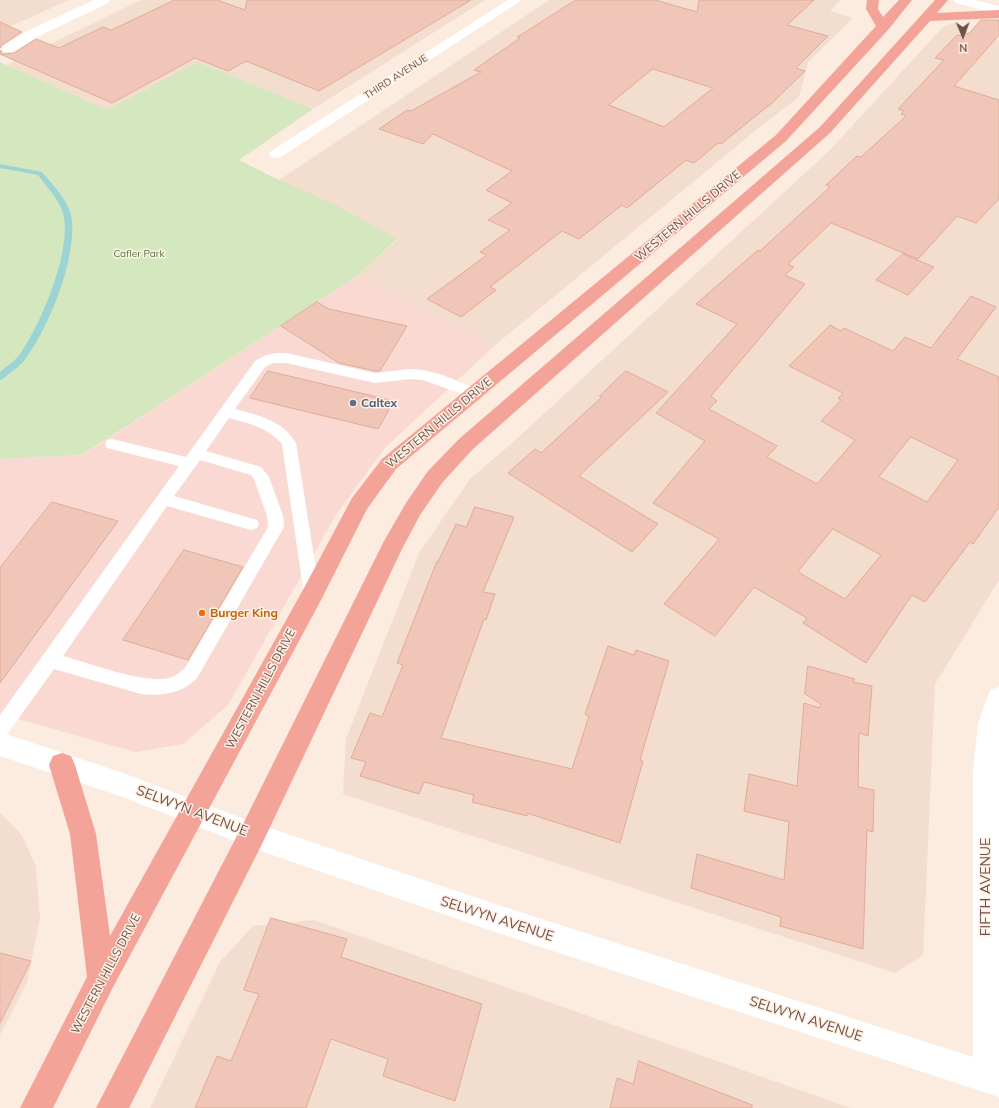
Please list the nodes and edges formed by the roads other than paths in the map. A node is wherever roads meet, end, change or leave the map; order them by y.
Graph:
1 (104, 0) edge
2 (516, 0) edge
3 (873, 0) edge
4 (906, 0) edge
5 (960, 0) edge
6 (935, 8) edge
7 (999, 10) edge
8 (999, 14) edge
9 (883, 27) junction
10 (8, 49) dead end
11 (276, 154) dead end
12 (474, 393) junction
13 (225, 412) junction
14 (112, 444) dead end
15 (192, 458) junction
16 (163, 499) junction
17 (251, 524) dead end
18 (312, 595) junction
19 (50, 660) junction
20 (999, 698) edge
21 (0, 730) edge
22 (0, 744) edge
23 (62, 765) junction
24 (194, 812) junction
25 (252, 835) junction
26 (102, 979) junction
27 (994, 1080) edge
28 (36, 1108) edge
29 (112, 1108) edge

1 - 10 street
2 - 11 street, THIRD AVENUE
3 - 9 highway
4 - 9 highway, WESTERN HILLS DRIVE
5 - 7 street
6 - 8 highway
6 - 25 highway, WESTERN HILLS DRIVE
9 - 12 highway, WESTERN HILLS DRIVE
12 - 13 lane
12 - 18 highway, WESTERN HILLS DRIVE
13 - 15 lane
13 - 18 lane
14 - 15 lane
15 - 16 lane
15 - 19 lane
16 - 17 lane
16 - 19 lane
18 - 24 highway, WESTERN HILLS DRIVE
19 - 21 lane
20 - 27 street, FIFTH AVENUE
22 - 23 street, SELWYN AVENUE
23 - 24 street, SELWYN AVENUE
23 - 26 highway
24 - 25 street, SELWYN AVENUE
24 - 26 highway, WESTERN HILLS DRIVE
25 - 27 street, SELWYN AVENUE
25 - 29 highway, WESTERN HILLS DRIVE
26 - 28 highway, WESTERN HILLS DRIVE

